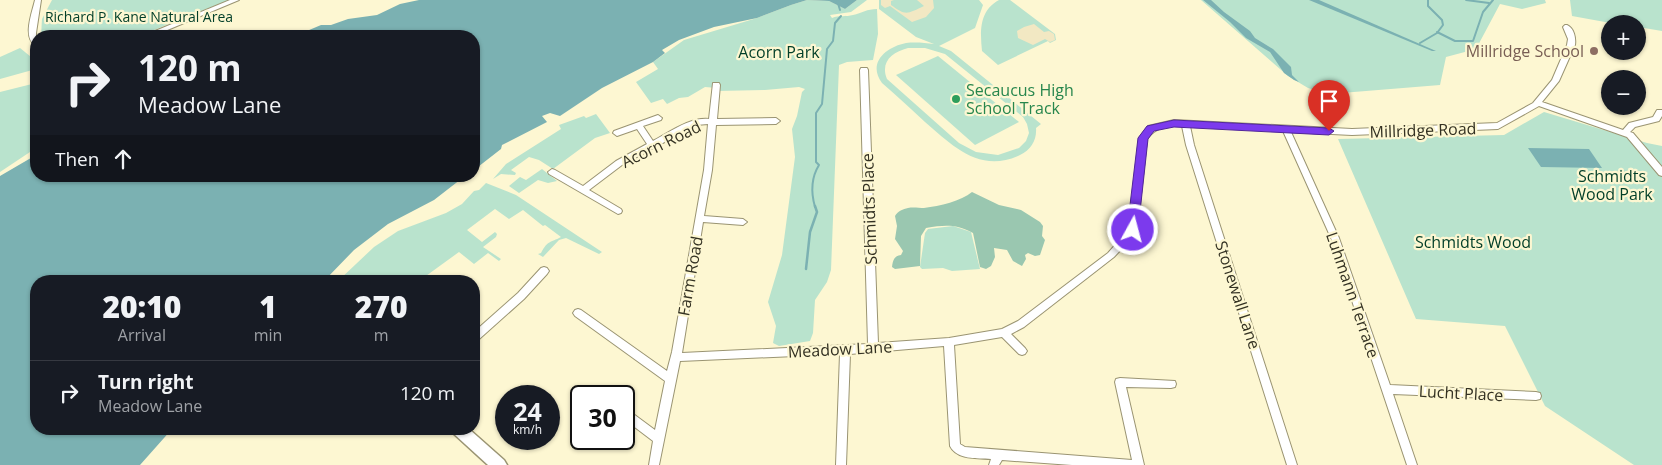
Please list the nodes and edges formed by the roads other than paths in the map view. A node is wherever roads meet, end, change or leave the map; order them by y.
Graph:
1 (38, 0) edge
2 (236, 0) edge
3 (1568, 27) dead end
4 (33, 30) edge
5 (162, 30) edge
6 (864, 70) dead end
7 (716, 85) dead end
8 (1538, 103) junction
9 (1661, 110) edge
10 (658, 118) dead end
11 (776, 121) dead end
12 (712, 122) junction
13 (1186, 124) junction
14 (638, 125) junction
15 (1286, 129) junction
16 (617, 133) dead end
17 (1625, 133) junction
18 (652, 145) junction
19 (552, 172) dead end
20 (1662, 173) edge
21 (584, 190) junction
22 (618, 211) dead end
23 (700, 219) junction
24 (743, 222) dead end
25 (544, 271) dead end
26 (578, 313) dead end
27 (480, 333) edge
28 (1004, 333) junction
29 (949, 342) junction
30 (873, 347) junction
31 (845, 350) junction
32 (1022, 352) dead end
33 (676, 357) junction
34 (670, 379) junction
35 (1171, 384) dead end
36 (1386, 389) junction
37 (1536, 396) dead end
38 (635, 420) edge
39 (466, 435) edge
40 (659, 439) junction
41 (999, 454) junction
42 (499, 465) edge
43 (654, 465) edge
44 (841, 465) edge
45 (994, 465) edge
46 (1138, 465) edge
47 (1292, 465) edge
48 (1412, 465) edge

1 - 4 street
2 - 5 street
3 - 8 street, Millridge Road
6 - 30 street, Schmidts Place
7 - 12 street, Farm Road
8 - 15 street, Millridge Road
8 - 17 street
9 - 17 street
10 - 14 street
11 - 12 street, Acorn Road
12 - 18 street, Acorn Road
12 - 23 street, Farm Road
13 - 15 street, Millridge Road
13 - 28 street, Meadow Lane
13 - 47 street, Stonewall Lane
14 - 16 street
14 - 18 street
15 - 36 street, Luhmann Terrace
17 - 20 street
18 - 21 street, Acorn Road
19 - 21 street
21 - 22 street
23 - 24 street
23 - 33 street, Farm Road
25 - 27 street
26 - 34 street
28 - 29 street, Meadow Lane
28 - 32 street
29 - 30 street, Meadow Lane
29 - 41 street
30 - 31 street, Meadow Lane
31 - 33 street, Meadow Lane
31 - 44 street
33 - 34 street, Farm Road
34 - 40 street, Farm Road
35 - 46 street
36 - 37 street, Lucht Place
36 - 48 street, Luhmann Terrace
38 - 40 street
39 - 42 street
40 - 43 street, Farm Road
41 - 45 street
41 - 46 street

